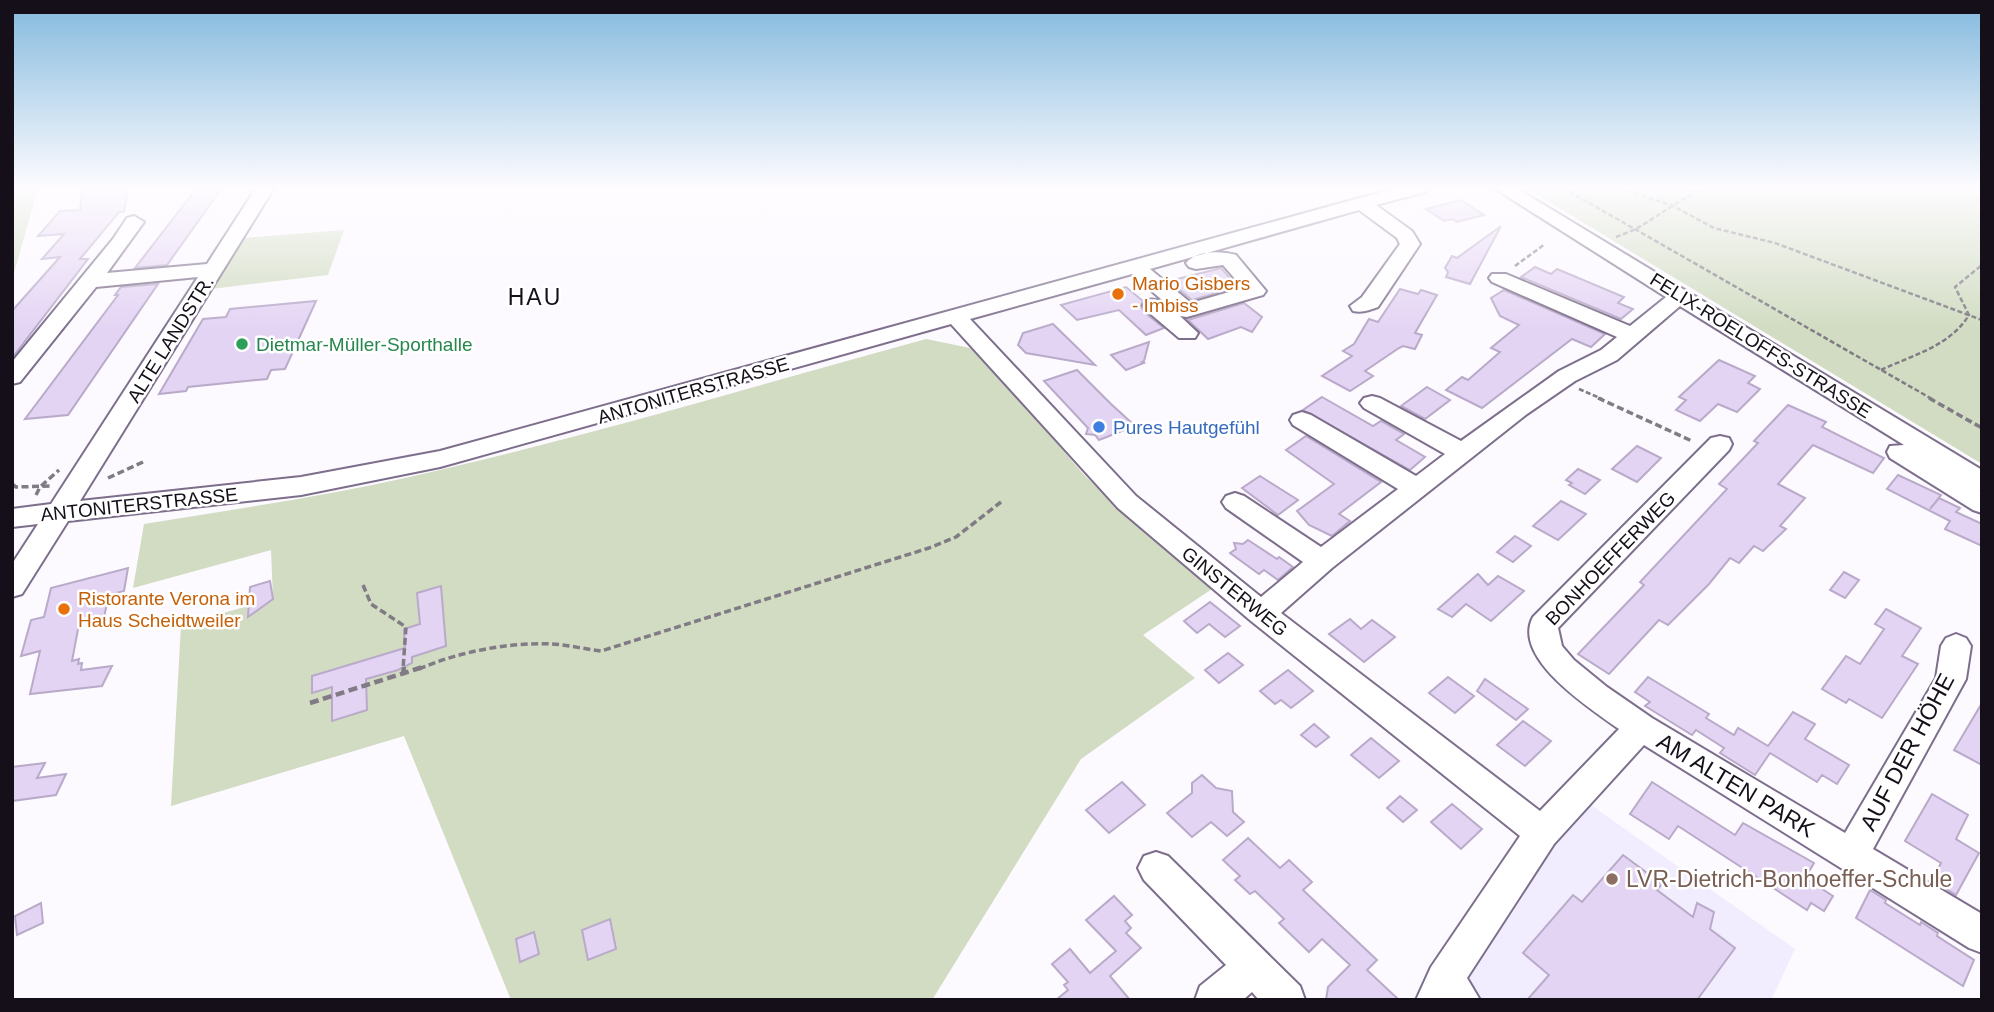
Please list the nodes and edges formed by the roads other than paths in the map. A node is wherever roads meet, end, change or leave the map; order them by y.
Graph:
1 (124, 235) edge
2 (236, 235) edge
3 (1257, 235) edge
4 (1405, 235) edge
5 (1581, 235) edge
6 (214, 270) junction
7 (1133, 272) junction
8 (1500, 278) road end
9 (89, 281) junction
10 (1674, 301) junction
11 (1361, 306) dead end
12 (956, 317) junction
13 (1187, 333) dead end
14 (1632, 335) junction
15 (12, 377) edge
16 (1372, 402) dead end
17 (1302, 420) dead end
18 (1717, 448) road end
19 (1463, 453) junction
20 (1982, 482) edge
21 (1417, 488) junction
22 (1236, 502) dead end
23 (1982, 504) edge
24 (58, 513) junction
25 (12, 519) edge
26 (1322, 561) junction
27 (12, 587) edge
28 (1261, 613) junction
29 (1956, 646) dead end
30 (1641, 727) junction
31 (1542, 833) junction
32 (1851, 855) junction
33 (1156, 868) dead end
34 (1982, 935) edge
35 (1252, 966) junction
36 (1446, 993) edge
37 (1214, 1000) edge
38 (1286, 1000) edge

1 - 9 street
2 - 6 street, ALTE LANDSTR.
3 - 7 street, ANTONITERSTRASSE
4 - 11 street
5 - 10 street, FELIX-ROELOFFS-STRASSE
6 - 9 street
6 - 24 street, ALTE LANDSTR.
7 - 12 street, ANTONITERSTRASSE
7 - 13 street
8 - 14 street
9 - 15 street
10 - 14 street
10 - 20 street, FELIX-ROELOFFS-STRASSE
10 - 23 street, FELIX-ROELOFFS-STRASSE
12 - 24 street, ANTONITERSTRASSE
12 - 28 street, GINSTERWEG
14 - 19 street
16 - 19 street
17 - 21 street
18 - 30 street, BONHOEFFERWEG
19 - 21 street
21 - 26 street
22 - 26 street
24 - 25 street, ANTONITERSTRASSE
24 - 27 street
26 - 28 street
28 - 31 street, GINSTERWEG
29 - 32 street, AUF DER HÖHE
30 - 31 street, AM ALTEN PARK
30 - 32 street, AM ALTEN PARK
31 - 36 street, AM ALTEN PARK
32 - 34 street, AM ALTEN PARK
33 - 35 street
35 - 37 street
35 - 38 street

